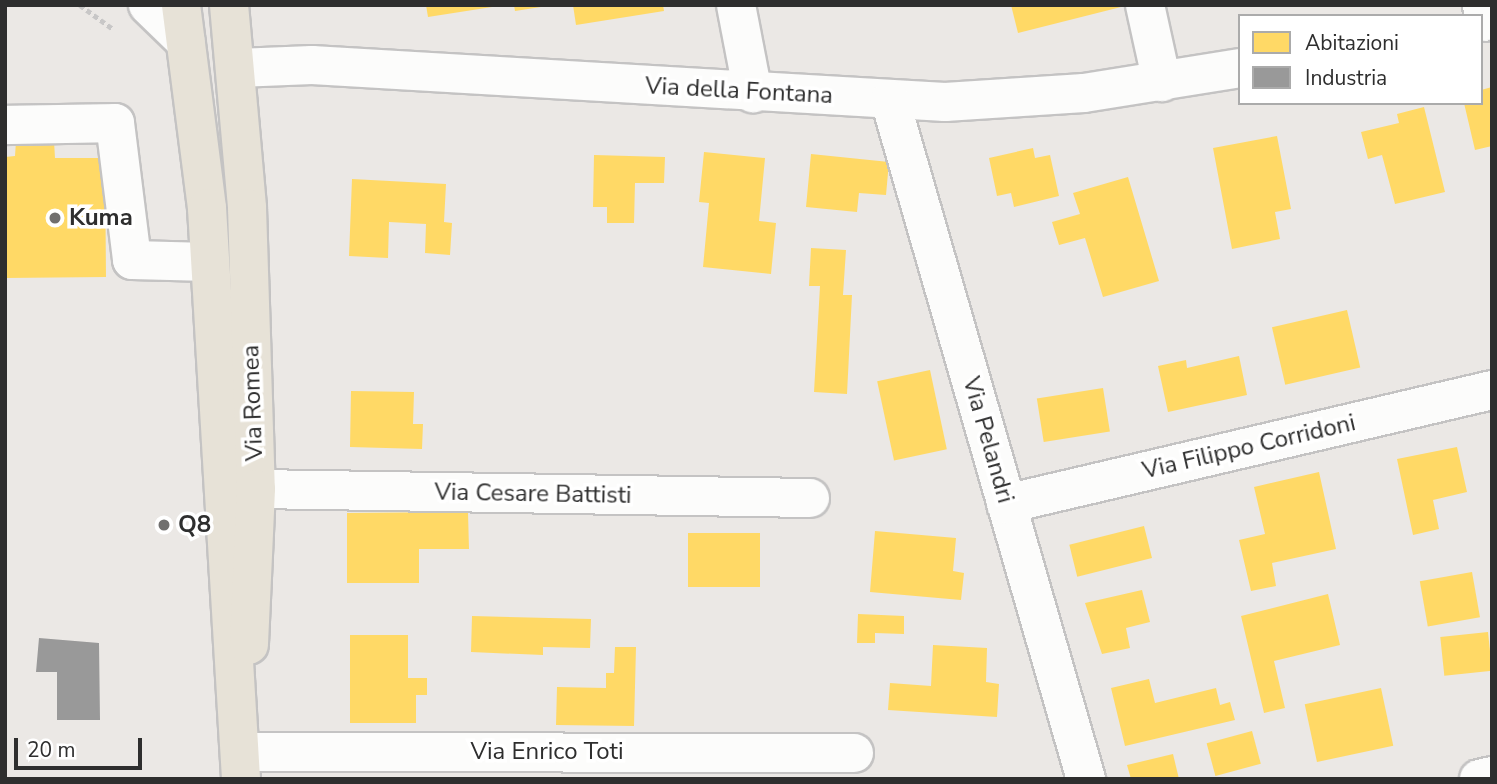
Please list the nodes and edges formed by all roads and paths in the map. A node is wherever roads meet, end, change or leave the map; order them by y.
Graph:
1 (148, 5) edge
2 (203, 5) edge
3 (229, 5) edge
4 (736, 5) edge
5 (1145, 5) edge
6 (183, 23) edge
7 (237, 68) junction
8 (1238, 68) edge
9 (1162, 82) junction
10 (753, 93) junction
11 (890, 100) junction
12 (5, 125) edge
13 (204, 169) junction
14 (208, 262) junction
15 (1492, 390) edge
16 (256, 489) junction
17 (810, 498) dead end
18 (1006, 504) junction
19 (854, 753) dead end
20 (241, 756) edge
21 (1492, 776) edge
22 (1086, 779) edge
23 (1479, 779) edge

1 - 6 street
2 - 7 main road
3 - 7 main road, Via Romea
4 - 10 street
5 - 9 street
6 - 7 main road
6 - 13 main road, Via Romea
7 - 10 street, Via della Fontana
7 - 13 main road, Via Romea
7 - 16 main road, Via Romea
8 - 9 street, Via della Fontana
9 - 11 street, Via della Fontana
10 - 11 street, Via della Fontana
11 - 18 street, Via Pelandri
12 - 14 street
13 - 14 main road, Via Romea
14 - 20 main road, Via Romea
15 - 18 street, Via Filippo Corridoni
16 - 17 street, Via Cesare Battisti
16 - 20 main road, Via Romea
18 - 22 street, Via Pelandri
19 - 20 street, Via Enrico Toti
21 - 23 street

